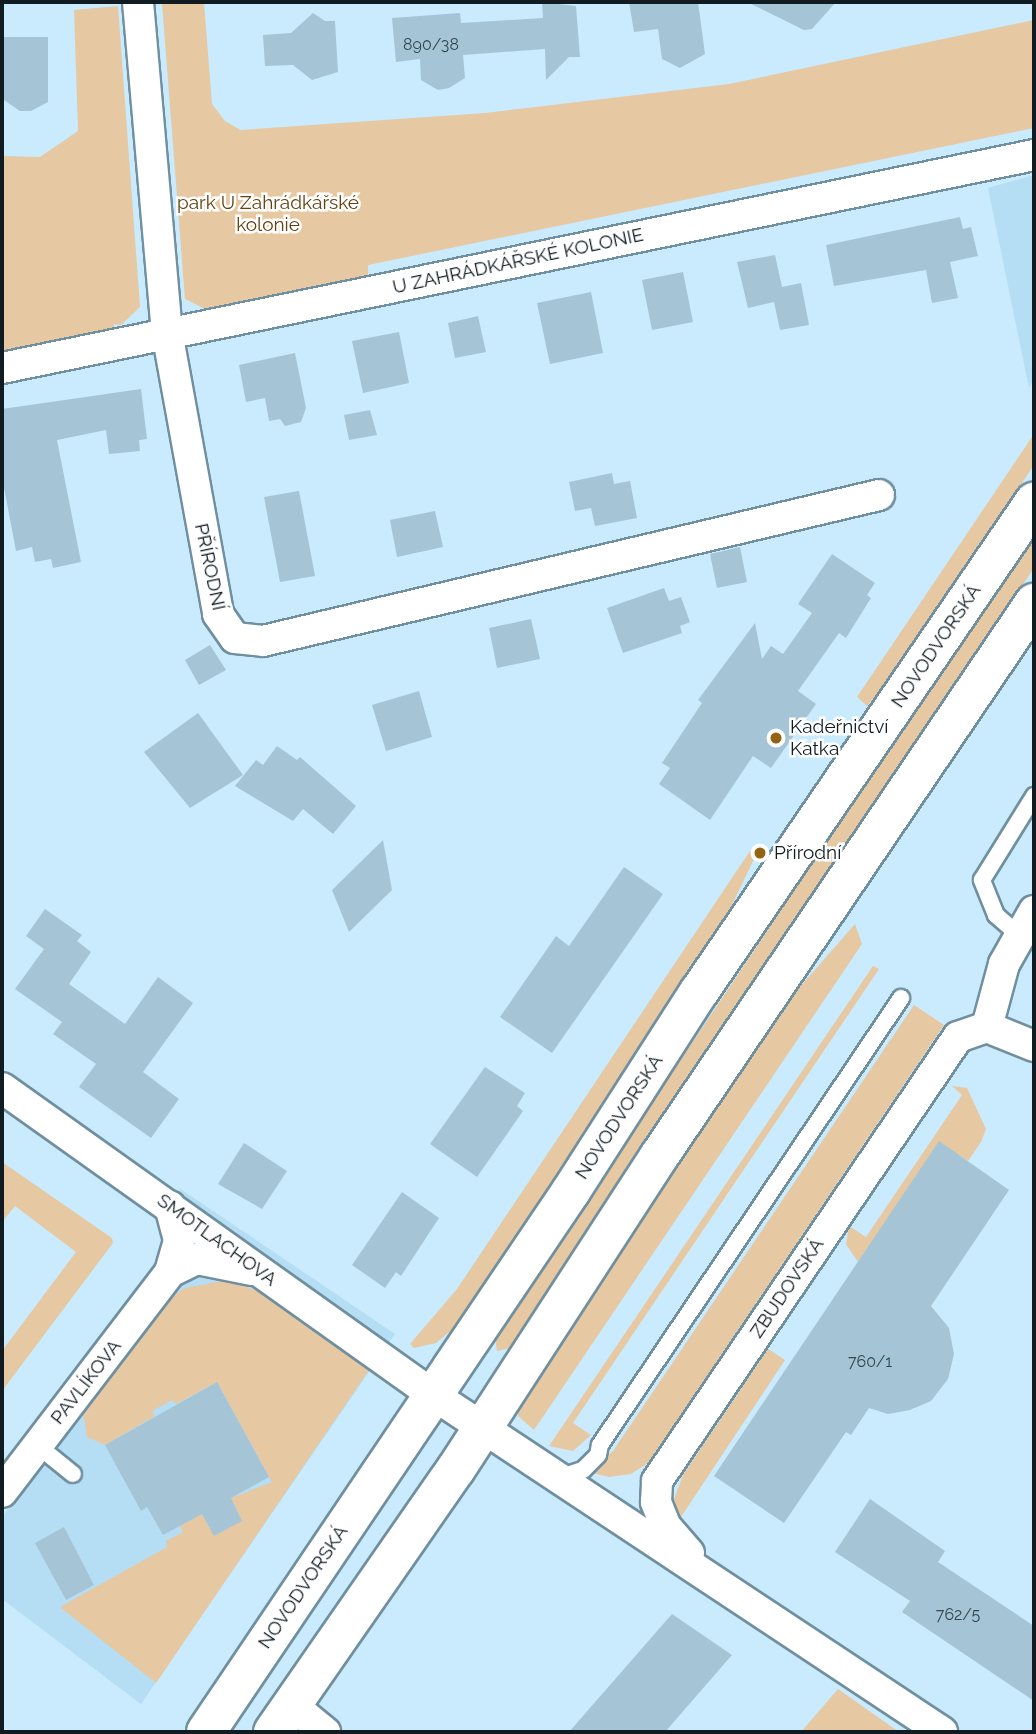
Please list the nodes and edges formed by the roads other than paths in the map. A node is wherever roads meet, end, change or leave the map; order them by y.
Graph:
1 (138, 2) edge
2 (1034, 155) edge
3 (167, 332) junction
4 (2, 368) edge
5 (879, 495) dead end
6 (1034, 502) edge
7 (1034, 603) edge
8 (1034, 796) edge
9 (1027, 923) edge
10 (901, 998) dead end
11 (987, 1027) junction
12 (1034, 1046) edge
13 (2, 1088) edge
14 (170, 1206) junction
15 (170, 1272) junction
16 (263, 1273) junction
17 (432, 1394) junction
18 (483, 1425) junction
19 (37, 1445) junction
20 (73, 1474) dead end
21 (558, 1478) junction
22 (2, 1492) edge
23 (701, 1570) junction
24 (283, 1719) edge
25 (205, 1732) edge
26 (325, 1732) edge
27 (942, 1732) edge

1 - 3 street, PŘÍRODNÍ
2 - 3 street, U ZAHRÁDKÁŘSKÉ KOLONIE
3 - 4 street, U ZAHRÁDKÁŘSKÉ KOLONIE
3 - 5 street, PŘÍRODNÍ
6 - 17 main road, NOVODVORSKÁ
7 - 18 main road
8 - 9 lane
9 - 11 street
10 - 21 lane
11 - 12 street
11 - 23 street, ZBUDOVSKÁ
13 - 14 street, SMOTLACHOVA
14 - 15 street
14 - 16 street, SMOTLACHOVA
15 - 16 street
15 - 19 street, PAVLÍKOVA
16 - 17 street, SMOTLACHOVA
17 - 18 street, ZBUDOVSKÁ
17 - 25 main road, NOVODVORSKÁ
18 - 21 street, ZBUDOVSKÁ
18 - 24 main road
19 - 20 lane
19 - 22 street, PAVLÍKOVA
21 - 23 street, ZBUDOVSKÁ
23 - 27 street, ZBUDOVSKÁ
24 - 26 street

